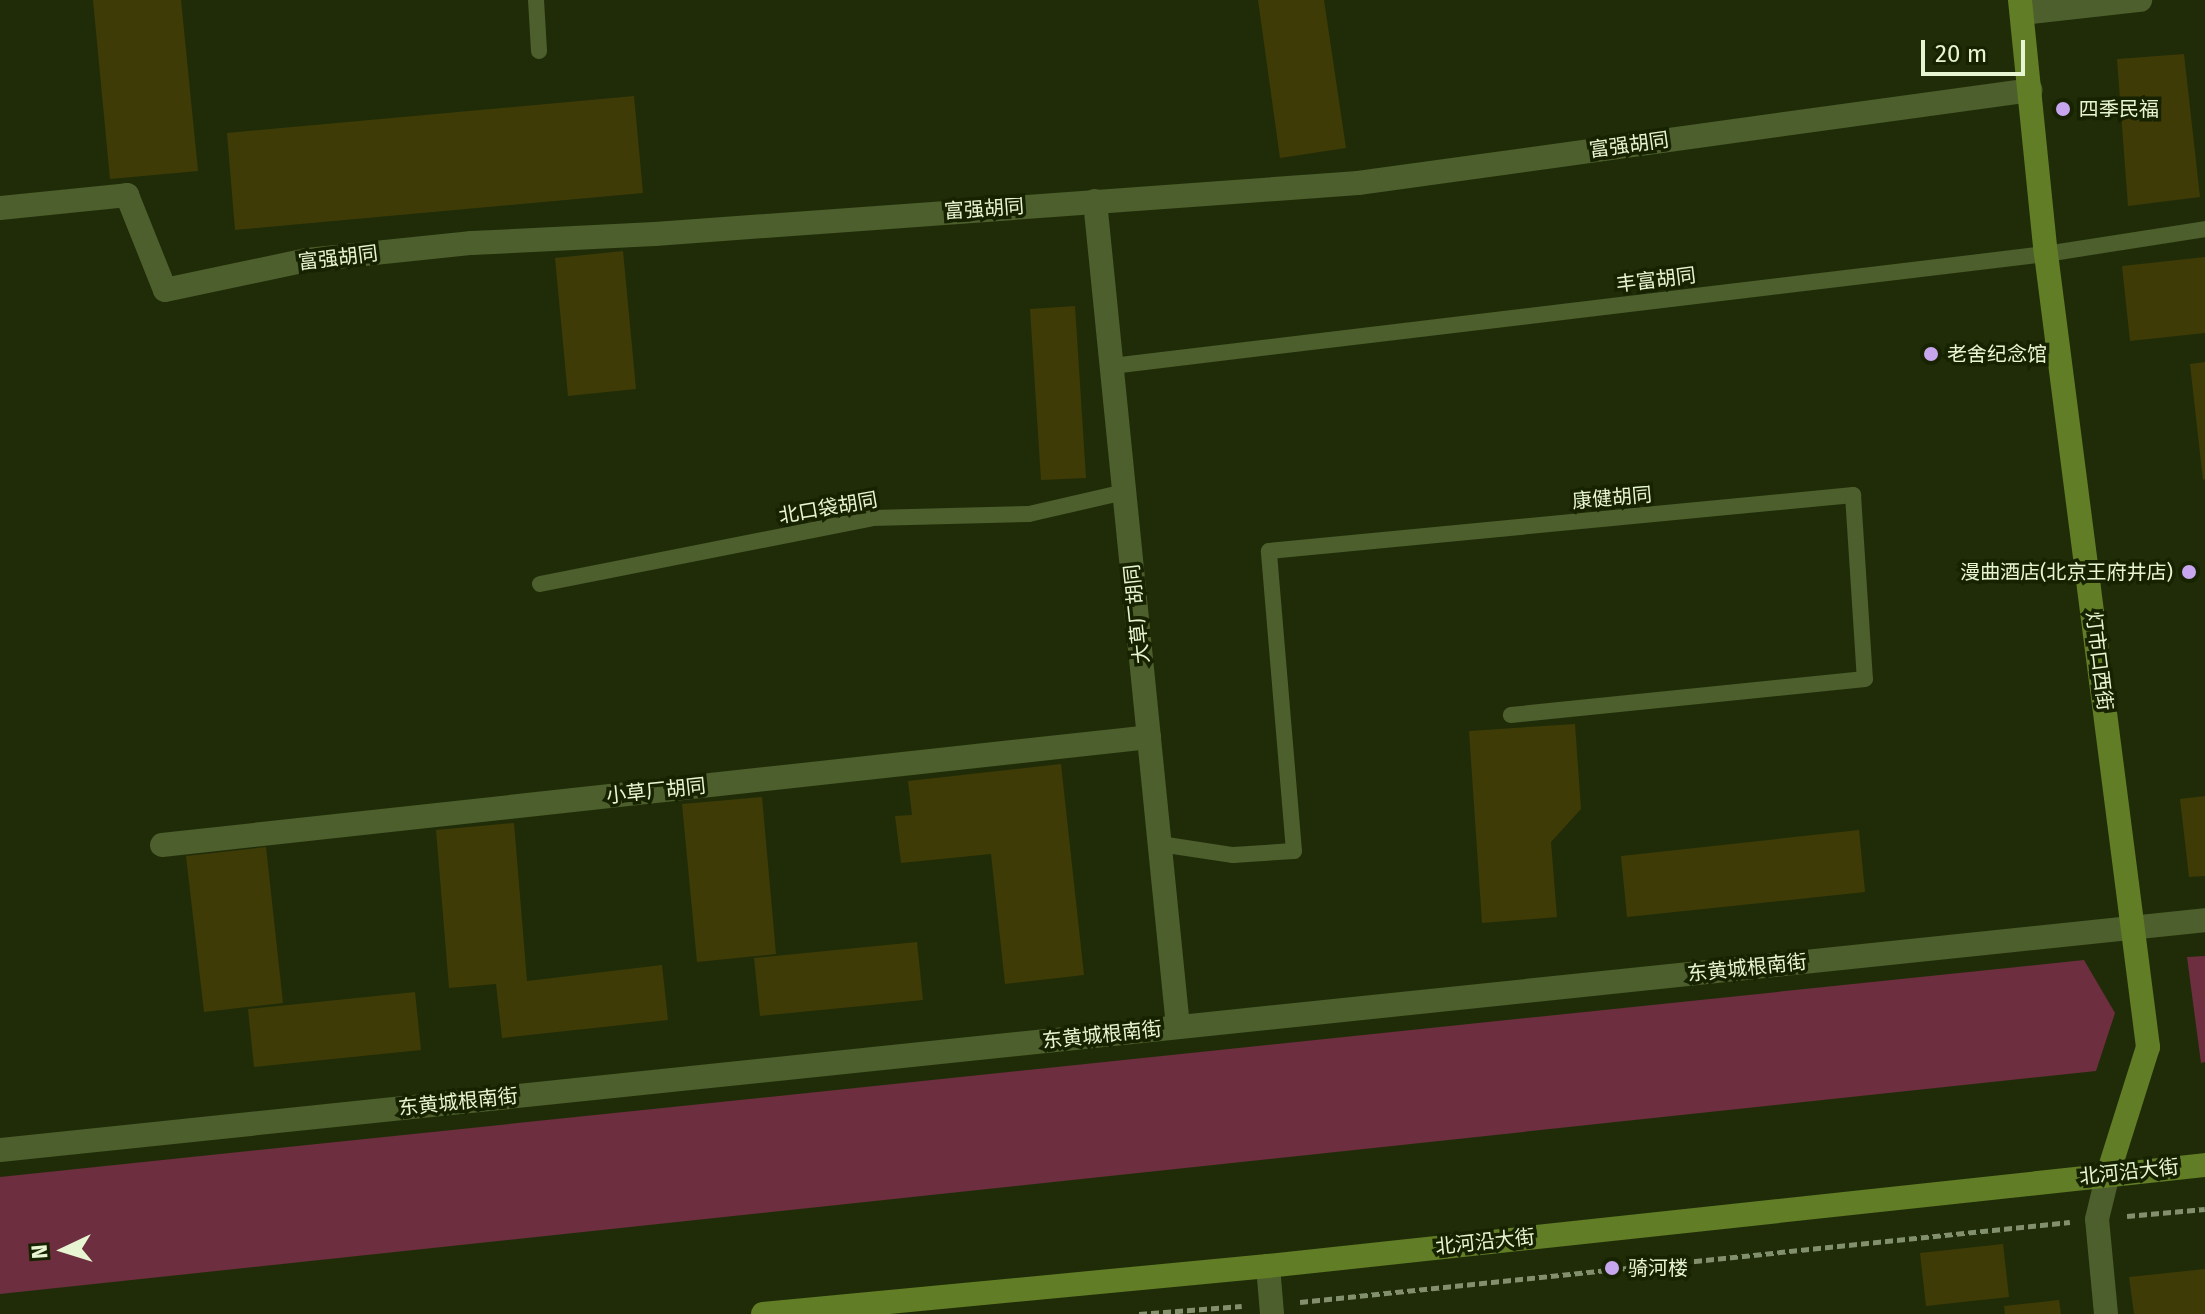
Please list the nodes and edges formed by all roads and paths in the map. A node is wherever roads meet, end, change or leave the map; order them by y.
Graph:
1 (536, 0) edge
2 (2140, 0) edge
3 (2021, 6) edge
4 (539, 51) dead end
5 (2031, 90) junction
6 (1095, 201) junction
7 (0, 208) edge
8 (2205, 229) edge
9 (2046, 254) junction
10 (1112, 366) junction
11 (1124, 492) junction
12 (540, 584) dead end
13 (1511, 715) dead end
14 (1149, 737) junction
15 (1160, 844) junction
16 (162, 845) dead end
17 (2205, 920) edge
18 (2134, 928) junction
19 (1178, 1027) junction
20 (0, 1150) edge
21 (2205, 1165) edge
22 (2108, 1174) junction
23 (2205, 1209) edge
24 (2097, 1219) junction
25 (1268, 1266) junction
26 (1272, 1309) edge
27 (763, 1314) edge
28 (1139, 1314) edge
29 (2106, 1314) edge

1 - 4 lane
2 - 3 street
3 - 5 main road, 灯市口西街
5 - 6 street, 富强胡同
5 - 9 main road, 灯市口西街
6 - 7 street, 富强胡同
6 - 10 street, 大草厂胡同
8 - 9 lane, 丰富胡同
9 - 10 lane, 丰富胡同
9 - 18 main road, 灯市口西街
10 - 11 street, 大草厂胡同
11 - 12 lane, 北口袋胡同
11 - 14 street, 大草厂胡同
13 - 15 lane, 康健胡同
14 - 15 street, 大草厂胡同
14 - 16 street, 小草厂胡同
15 - 19 street, 大草厂胡同
17 - 18 street, 东黄城根南街
18 - 19 street, 东黄城根南街
18 - 22 main road, 灯市口西街
19 - 20 street, 东黄城根南街
21 - 22 main road, 北河沿大街
22 - 24 street
22 - 25 main road, 北河沿大街
23 - 24 path
24 - 26 path
24 - 29 street
25 - 26 street
25 - 27 main road, 北河沿大街
26 - 28 path

